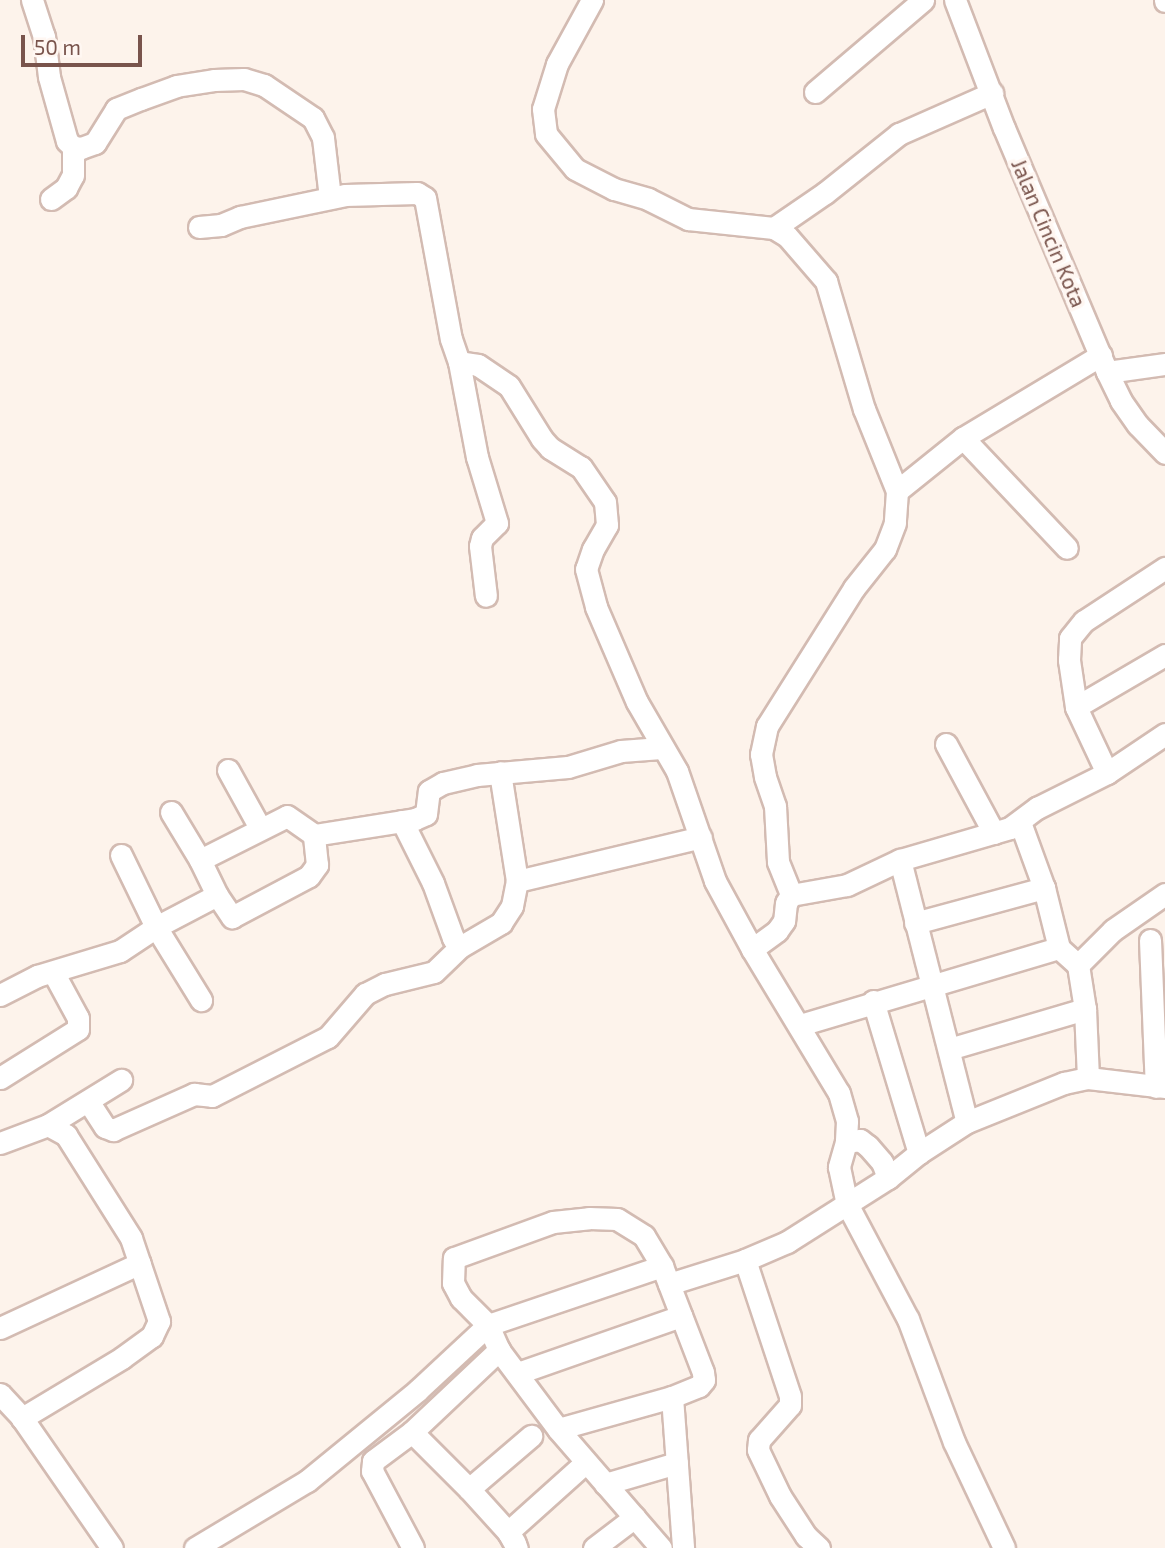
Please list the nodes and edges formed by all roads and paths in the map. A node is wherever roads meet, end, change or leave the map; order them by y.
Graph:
1 (32, 0) edge
2 (592, 0) edge
3 (923, 0) edge
4 (955, 0) edge
5 (814, 92) dead end
6 (992, 93) junction
7 (73, 147) junction
8 (330, 198) junction
9 (51, 199) dead end
10 (199, 227) dead end
11 (774, 228) junction
12 (459, 362) junction
13 (1104, 364) junction
14 (1165, 364) edge
15 (963, 438) junction
16 (1165, 453) edge
17 (897, 491) junction
18 (1067, 548) dead end
19 (1165, 568) edge
20 (486, 596) dead end
21 (1165, 655) edge
22 (1076, 707) junction
23 (1165, 734) edge
24 (946, 744) dead end
25 (661, 748) junction
26 (228, 770) dead end
27 (500, 772) junction
28 (1107, 774) junction
29 (171, 812) dead end
30 (402, 821) junction
31 (1020, 822) junction
32 (260, 828) junction
33 (994, 833) junction
34 (314, 835) junction
35 (701, 837) junction
36 (121, 855) dead end
37 (200, 860) junction
38 (900, 860) junction
39 (517, 881) junction
40 (1044, 888) junction
41 (1165, 894) edge
42 (216, 895) junction
43 (791, 895) junction
44 (915, 923) junction
45 (156, 927) junction
46 (1150, 940) dead end
47 (460, 947) junction
48 (1059, 948) junction
49 (752, 949) junction
50 (1078, 965) junction
51 (53, 972) junction
52 (930, 985) junction
53 (0, 995) edge
54 (201, 1000) dead end
55 (873, 1001) junction
56 (1085, 1009) junction
57 (800, 1026) junction
58 (949, 1049) junction
59 (0, 1078) edge
60 (1088, 1078) junction
61 (121, 1080) dead end
62 (1160, 1087) edge
63 (88, 1101) junction
64 (967, 1122) junction
65 (48, 1125) junction
66 (846, 1142) junction
67 (0, 1143) edge
68 (919, 1153) junction
69 (888, 1178) junction
70 (847, 1204) junction
71 (745, 1260) junction
72 (140, 1263) junction
73 (665, 1275) junction
74 (681, 1316) junction
75 (488, 1325) junction
76 (0, 1328) edge
77 (499, 1350) junction
78 (518, 1373) junction
79 (0, 1394) edge
80 (672, 1397) junction
81 (22, 1418) junction
82 (558, 1429) junction
83 (412, 1432) junction
84 (531, 1436) dead end
85 (585, 1463) junction
86 (677, 1463) junction
87 (605, 1484) junction
88 (469, 1489) junction
89 (635, 1517) junction
90 (513, 1540) edge
91 (111, 1548) edge
92 (195, 1548) edge
93 (413, 1548) edge
94 (594, 1548) edge
95 (661, 1548) edge
96 (683, 1548) edge
97 (819, 1548) edge
98 (1004, 1548) edge

1 - 7 street
2 - 11 street
3 - 5 street
4 - 6 street, Jalan Cincin Kota
6 - 11 street
6 - 13 street, Jalan Cincin Kota
7 - 8 street
7 - 9 street
8 - 10 street
8 - 12 street
11 - 17 street
12 - 20 street
12 - 25 street
13 - 14 street
13 - 15 street
13 - 16 street, Jalan Cincin Kota
15 - 17 street
15 - 18 street
17 - 43 street
19 - 22 street
21 - 22 street
22 - 28 street
23 - 28 street
24 - 33 street
25 - 27 street
25 - 35 street
26 - 32 street
27 - 30 street
27 - 39 street
28 - 31 street
29 - 37 street
30 - 34 street
30 - 47 street
31 - 33 street
31 - 40 street
32 - 34 street
32 - 37 street
33 - 38 street
34 - 42 street
35 - 39 street
35 - 49 street
36 - 45 street
37 - 42 street
38 - 43 street
38 - 44 street
39 - 47 street
40 - 44 street
40 - 48 street
41 - 50 street
42 - 45 street
43 - 49 street
44 - 52 street
45 - 51 street
45 - 54 street
46 - 62 street
47 - 63 street
48 - 50 street
48 - 52 street
49 - 57 street
50 - 56 street
51 - 53 street
51 - 59 street
52 - 55 street
52 - 58 street
55 - 57 street
55 - 68 street
56 - 58 street
56 - 60 street
57 - 66 street
58 - 64 street
60 - 62 street
60 - 64 street
61 - 63 street
63 - 65 street
64 - 68 street
65 - 67 street
65 - 72 street
66 - 69 street
66 - 70 street
68 - 69 street
69 - 70 street
70 - 71 street
70 - 98 street
71 - 73 street
71 - 97 street
72 - 76 street
72 - 81 street
73 - 74 street
73 - 75 street
73 - 75 street
74 - 78 street
74 - 80 street
75 - 77 street
75 - 92 street
77 - 78 street
77 - 83 street
78 - 82 street
79 - 81 street
80 - 82 street
80 - 86 street
81 - 91 street
82 - 85 street
83 - 88 street
83 - 93 street
84 - 88 street
85 - 87 street
85 - 90 street
86 - 87 street
86 - 96 street
87 - 89 street
88 - 90 street
89 - 94 street
89 - 95 street

